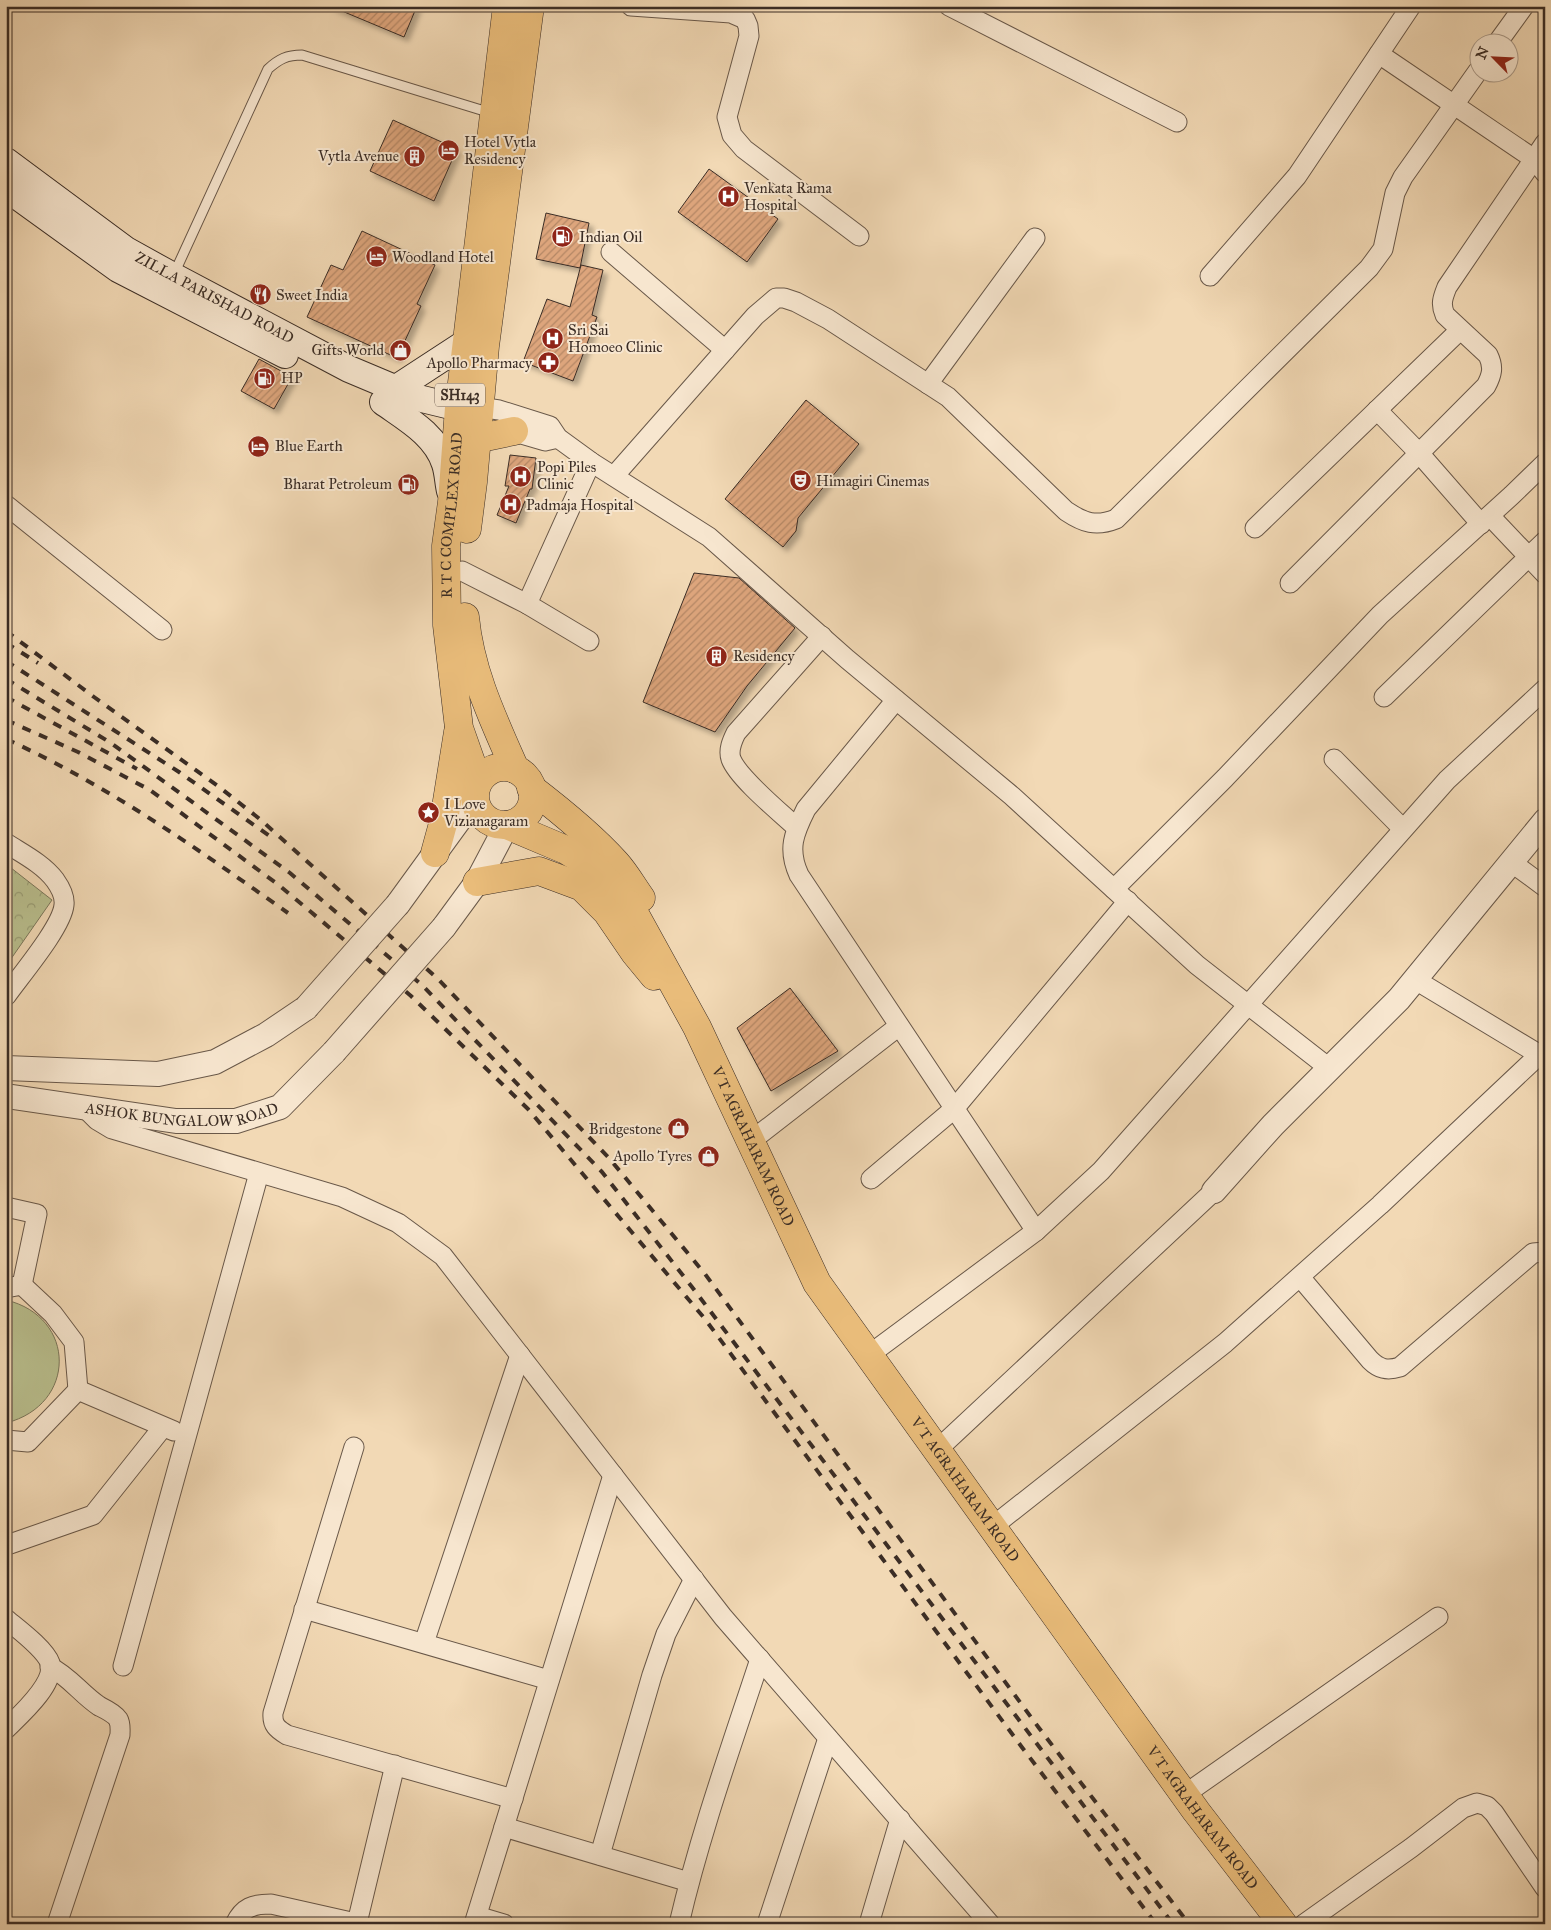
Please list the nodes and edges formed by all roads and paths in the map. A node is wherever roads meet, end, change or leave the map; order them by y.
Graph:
1 (507, 6) edge
2 (530, 6) edge
3 (631, 6) edge
4 (949, 6) edge
5 (1411, 6) edge
6 (1524, 6) edge
7 (732, 10) edge
8 (1505, 32) edge
9 (1379, 54) junction
10 (1470, 82) edge
11 (1455, 104) junction
12 (493, 114) junction
13 (1177, 122) dead end
14 (1545, 143) edge
15 (6, 161) edge
16 (1539, 166) edge
17 (6, 188) edge
18 (859, 236) dead end
19 (1035, 238) dead end
20 (611, 252) dead end
21 (1210, 276) dead end
22 (169, 285) junction
23 (1460, 330) junction
24 (467, 342) junction
25 (725, 350) junction
26 (928, 384) junction
27 (389, 396) junction
28 (1377, 410) junction
29 (465, 417) junction
30 (514, 431) joint
31 (558, 438) junction
32 (1419, 454) junction
33 (591, 462) junction
34 (1545, 463) edge
35 (614, 476) junction
36 (452, 502) junction
37 (6, 505) edge
38 (1485, 520) junction
39 (1255, 528) dead end
40 (1545, 541) edge
41 (1528, 556) junction
42 (462, 570) junction
43 (1545, 574) edge
44 (1290, 583) dead end
45 (527, 604) junction
46 (162, 630) dead end
47 (822, 636) junction
48 (589, 641) dead end
49 (1545, 689) edge
50 (1384, 697) dead end
51 (896, 700) junction
52 (459, 728) junction
53 (1334, 759) dead end
54 (523, 778) junction
55 (477, 790) junction
56 (1545, 821) edge
57 (499, 823) junction
58 (797, 828) junction
59 (1403, 829) junction
60 (6, 843) edge
61 (435, 853) junction
62 (1511, 862) junction
63 (477, 882) junction
64 (1545, 886) edge
65 (1121, 895) junction
66 (1414, 979) junction
67 (6, 996) edge
68 (1248, 1004) junction
69 (899, 1026) junction
70 (697, 1027) junction
71 (1542, 1057) edge
72 (6, 1068) edge
73 (1329, 1068) junction
74 (6, 1096) edge
75 (83, 1106) junction
76 (954, 1109) junction
77 (751, 1141) junction
78 (259, 1174) junction
79 (871, 1179) dead end
80 (1214, 1191) joint
81 (6, 1207) edge
82 (1036, 1231) junction
83 (1545, 1252) edge
84 (1300, 1277) junction
85 (14, 1287) edge
86 (520, 1355) junction
87 (869, 1356) junction
88 (78, 1390) junction
89 (163, 1427) junction
90 (187, 1436) junction
91 (6, 1440) edge
92 (354, 1447) dead end
93 (937, 1450) junction
94 (613, 1475) junction
95 (992, 1527) junction
96 (6, 1542) edge
97 (694, 1580) junction
98 (304, 1609) junction
99 (1438, 1617) dead end
100 (6, 1619) edge
101 (424, 1643) junction
102 (760, 1659) junction
103 (123, 1666) dead end
104 (50, 1667) junction
105 (550, 1680) junction
106 (6, 1729) edge
107 (828, 1738) junction
108 (395, 1765) junction
109 (1184, 1795) junction
110 (513, 1799) junction
111 (900, 1820) junction
112 (504, 1827) junction
113 (600, 1855) junction
114 (689, 1882) junction
115 (1545, 1888) edge
116 (475, 1920) edge
117 (57, 1924) edge
118 (235, 1924) edge
119 (358, 1924) edge
120 (504, 1924) edge
121 (679, 1924) edge
122 (767, 1924) edge
123 (869, 1924) edge
124 (990, 1924) edge
125 (1283, 1924) edge
126 (1304, 1924) edge

1 - 12 main road, R T C COMPLEX ROAD / SH143
2 - 29 main road, R T C COMPLEX ROAD / SH143
3 - 7 street
4 - 13 street
5 - 9 street
6 - 8 street
7 - 18 street
9 - 11 street
9 - 21 street
10 - 11 street
11 - 16 street
11 - 26 street
12 - 22 lane
12 - 24 main road, R T C COMPLEX ROAD / SH143
14 - 16 street
15 - 22 main road, ZILLA PARISHAD ROAD
16 - 23 street
17 - 22 main road, ZILLA PARISHAD ROAD
19 - 26 street
20 - 25 street
22 - 27 main road, ZILLA PARISHAD ROAD
23 - 28 street
23 - 32 street
24 - 27 main road
24 - 29 main road, R T C COMPLEX ROAD / SH143
25 - 26 street
25 - 35 street
27 - 29 main road
27 - 36 main road
28 - 32 street
28 - 39 street
29 - 30 main road
29 - 31 street
29 - 36 main road, R T C COMPLEX ROAD / SH143
29 - 42 main road, SH143
30 - 31 street
31 - 33 street
32 - 38 street
32 - 44 street
33 - 35 street
33 - 45 street
34 - 38 street
35 - 47 street
36 - 52 main road, R T C COMPLEX ROAD / SH143
37 - 46 street
38 - 41 street
38 - 65 street
40 - 41 street
41 - 43 street
41 - 50 street
42 - 45 street
42 - 54 main road, SH143
45 - 48 street
47 - 51 street
47 - 58 street
49 - 59 street
51 - 58 street
51 - 65 street
52 - 55 main road, R T C COMPLEX ROAD / SH143
52 - 61 main road
53 - 59 street
54 - 55 main road
54 - 57 main road
54 - 70 main road
55 - 57 main road
55 - 61 street, ASHOK BUNGALOW ROAD
56 - 62 street
57 - 63 street, ASHOK BUNGALOW ROAD
57 - 70 main road
58 - 69 street
59 - 68 street
60 - 67 street
61 - 72 street, ASHOK BUNGALOW ROAD, bridge
62 - 64 street
62 - 66 street
63 - 70 main road
63 - 75 street, ASHOK BUNGALOW ROAD, bridge
65 - 68 street
65 - 76 street
66 - 71 street
66 - 73 street
68 - 73 street
68 - 82 street
69 - 76 street
69 - 77 street
70 - 77 main road, V T AGRAHARAM ROAD
71 - 84 street
73 - 80 street
74 - 75 street, ASHOK BUNGALOW ROAD
75 - 78 street
76 - 79 street
76 - 82 street
77 - 87 main road, V T AGRAHARAM ROAD
78 - 86 street
78 - 90 street
80 - 93 street
81 - 85 street
82 - 87 street
83 - 84 street
84 - 95 street
85 - 88 street
86 - 94 street
86 - 101 street
87 - 93 main road, V T AGRAHARAM ROAD
88 - 89 street
88 - 91 street
89 - 90 street
89 - 96 street
90 - 103 street
92 - 98 street
93 - 95 main road, V T AGRAHARAM ROAD
94 - 97 street
94 - 105 street
95 - 109 main road, V T AGRAHARAM ROAD
97 - 102 street
97 - 113 street
98 - 101 street
98 - 108 street
99 - 109 street
100 - 104 street
101 - 105 street
102 - 107 street
102 - 114 street
104 - 106 street
104 - 117 street
105 - 110 street
107 - 111 street
107 - 122 street
108 - 110 street
108 - 119 street
109 - 125 main road, V T AGRAHARAM ROAD
110 - 112 street
111 - 123 street
111 - 124 street
112 - 113 street
112 - 116 street
113 - 114 street
114 - 121 street
115 - 126 street
116 - 120 street
118 - 119 street

